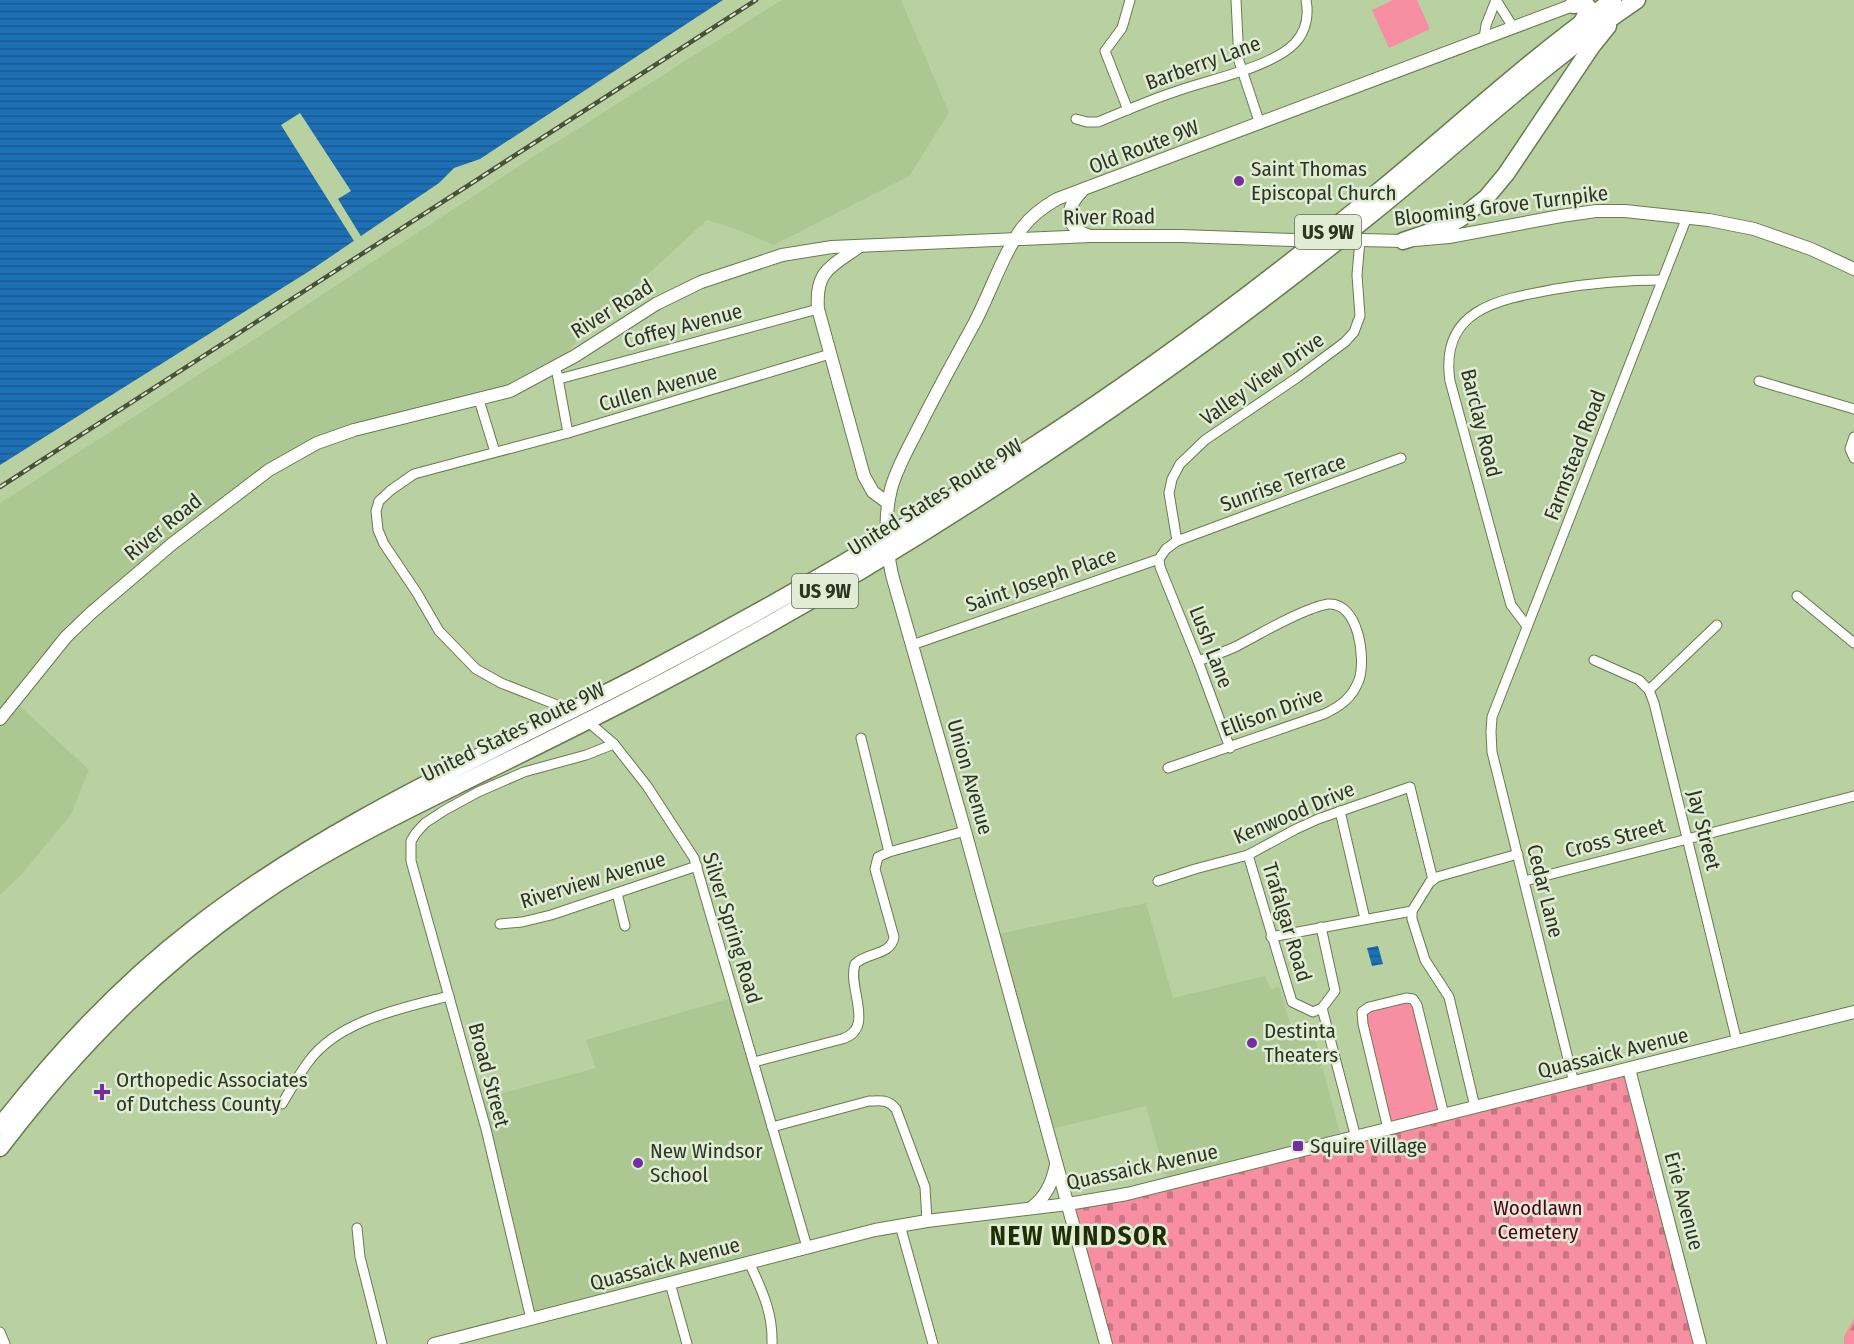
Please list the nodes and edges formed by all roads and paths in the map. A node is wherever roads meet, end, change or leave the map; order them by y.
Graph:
1 (1130, 0) edge
2 (1306, 0) edge
3 (1496, 0) edge
4 (1613, 0) edge
5 (1637, 0) edge
6 (1233, 1) edge
7 (1579, 3) edge
8 (1582, 22) junction
9 (1513, 27) junction
10 (1484, 39) junction
11 (1241, 70) junction
12 (1128, 110) junction
13 (1076, 119) dead end
14 (1260, 124) junction
15 (1082, 191) junction
16 (1687, 217) junction
17 (1091, 236) junction
18 (1014, 240) junction
19 (1360, 240) junction
20 (1403, 241) junction
21 (861, 246) junction
22 (1854, 269) edge
23 (1662, 280) junction
24 (818, 309) junction
25 (831, 354) junction
26 (555, 365) junction
27 (1159, 367) junction
28 (559, 379) junction
29 (1759, 381) dead end
30 (479, 399) junction
31 (1854, 409) edge
32 (568, 433) junction
33 (1854, 436) edge
34 (495, 452) junction
35 (1852, 456) edge
36 (1401, 458) dead end
37 (888, 503) junction
38 (887, 536) junction
39 (1177, 541) junction
40 (888, 554) junction
41 (1159, 559) junction
42 (1797, 596) dead end
43 (1717, 625) dead end
44 (1527, 626) junction
45 (1854, 643) edge
46 (912, 645) junction
47 (1594, 660) dead end
48 (1198, 661) junction
49 (1648, 690) junction
50 (1496, 707) joint
51 (570, 712) junction
52 (0, 719) edge
53 (588, 721) junction
54 (861, 738) dead end
55 (614, 744) junction
56 (1230, 748) junction
57 (1168, 768) dead end
58 (1854, 796) edge
59 (1340, 811) junction
60 (965, 831) junction
61 (1688, 838) junction
62 (889, 852) junction
63 (1518, 854) junction
64 (1248, 855) junction
65 (697, 866) junction
66 (1433, 880) junction
67 (1525, 880) junction
68 (1158, 881) dead end
69 (617, 892) junction
70 (1412, 911) junction
71 (1365, 919) junction
72 (500, 924) dead end
73 (625, 926) dead end
74 (1321, 927) junction
75 (1271, 937) junction
76 (147, 975) junction
77 (449, 996) junction
78 (1322, 1008) junction
79 (1854, 1012) edge
80 (1737, 1042) junction
81 (754, 1062) junction
82 (1629, 1069) junction
83 (1574, 1083) junction
84 (282, 1104) dead end
85 (1475, 1107) junction
86 (1444, 1115) junction
87 (0, 1126) edge
88 (772, 1127) junction
89 (1389, 1130) junction
90 (1356, 1138) junction
91 (0, 1148) edge
92 (1056, 1164) junction
93 (1068, 1204) junction
94 (1031, 1208) junction
95 (927, 1221) junction
96 (900, 1225) junction
97 (357, 1228) dead end
98 (807, 1247) junction
99 (749, 1262) junction
100 (670, 1283) junction
101 (531, 1319) junction
102 (0, 1332) edge
103 (5, 1344) edge
104 (382, 1344) edge
105 (434, 1344) edge
106 (687, 1344) edge
107 (772, 1344) edge
108 (933, 1344) edge
109 (1106, 1344) edge
110 (1700, 1344) edge

1 - 12 street
2 - 11 street, Barberry Lane
3 - 9 street
3 - 10 street
4 - 8 highway, United States Route 9W / US 9W
5 - 20 highway
5 - 27 highway, United States Route 9W / US 9W
6 - 11 street
7 - 8 highway
7 - 9 street, Old Route 9W
8 - 27 highway, United States Route 9W / US 9W
9 - 10 street, Old Route 9W
10 - 14 street, Old Route 9W
11 - 12 street, Barberry Lane
11 - 14 street
12 - 13 street, Barberry Lane
14 - 15 street, Old Route 9W
15 - 17 street
15 - 18 street, Old Route 9W
16 - 20 street, Blooming Grove Turnpike
16 - 22 street, Blooming Grove Turnpike
16 - 23 street, Farmstead Road
17 - 18 street, River Road
17 - 19 street, River Road, bridge
18 - 21 street, River Road
18 - 37 street, Old Route 9W
19 - 20 street, Blooming Grove Turnpike
19 - 39 street, Valley View Drive
21 - 24 street
21 - 26 street, River Road
23 - 44 street, Farmstead Road
23 - 44 street, Barclay Road
24 - 25 street
24 - 28 street, Coffey Avenue
25 - 32 street, Cullen Avenue
25 - 37 street
26 - 28 street
26 - 30 street, River Road
27 - 38 highway, United States Route 9W / US 9W
27 - 40 highway, United States Route 9W / US 9W
28 - 32 street
29 - 31 street
30 - 34 street
30 - 52 street, River Road
32 - 34 street, Cullen Avenue
33 - 35 street
34 - 51 street, Silver Spring Road
36 - 39 street, Sunrise Terrace
37 - 38 street, Union Avenue
38 - 40 street, Union Avenue
38 - 51 highway, United States Route 9W / US 9W
39 - 41 street, Saint Joseph Place
40 - 46 street, Union Avenue
40 - 53 highway, United States Route 9W / US 9W
41 - 46 street, Saint Joseph Place
41 - 48 street, Lush Lane
42 - 45 street
43 - 49 street
44 - 50 street, Farmstead Road
46 - 60 street, Union Avenue
47 - 49 street
48 - 56 street, Lush Lane
48 - 56 street, Ellison Drive
49 - 61 street, Jay Street
50 - 63 street, Cedar Lane
51 - 53 street, Silver Spring Road
51 - 76 highway, United States Route 9W / US 9W
53 - 55 street, Silver Spring Road
53 - 76 highway, United States Route 9W / US 9W
54 - 62 street
55 - 65 street, Silver Spring Road
55 - 77 street, Broad Street
56 - 57 street, Ellison Drive
58 - 61 street, Cross Street
59 - 64 street, Kenwood Drive
59 - 66 street, Kenwood Drive
59 - 71 street
60 - 62 street
60 - 92 street, Union Avenue
61 - 67 street, Cross Street
61 - 80 street, Jay Street
62 - 81 street
63 - 66 street
63 - 67 street, Cedar Lane
64 - 68 street, Kenwood Drive
64 - 75 street, Trafalgar Road
65 - 69 street, Riverview Avenue
65 - 81 street, Silver Spring Road
66 - 70 street
67 - 83 street, Cedar Lane
69 - 72 street, Riverview Avenue
69 - 73 street
70 - 71 street
70 - 85 street
71 - 74 street
74 - 75 street
74 - 78 street
75 - 78 street, Trafalgar Road
76 - 87 highway, United States Route 9W / US 9W
76 - 91 highway, United States Route 9W / US 9W
77 - 84 street
77 - 101 street, Broad Street
78 - 90 street
79 - 80 street, Quassaick Avenue
80 - 82 street, Quassaick Avenue
81 - 88 street, Silver Spring Road
82 - 83 street, Quassaick Avenue
82 - 110 street, Erie Avenue
83 - 85 street, Quassaick Avenue
85 - 86 street, Quassaick Avenue
86 - 89 street, Quassaick Avenue
86 - 89 street
88 - 95 street
88 - 98 street, Silver Spring Road
89 - 90 street, Quassaick Avenue
90 - 93 street, Quassaick Avenue
92 - 93 street, Union Avenue
92 - 94 street
93 - 94 street, Quassaick Avenue
93 - 109 street, Union Avenue
94 - 95 street, Quassaick Avenue
95 - 96 street, Quassaick Avenue
96 - 98 street, Quassaick Avenue
96 - 108 street
97 - 104 street
98 - 99 street, Quassaick Avenue
99 - 100 street, Quassaick Avenue
99 - 107 street
100 - 101 street, Quassaick Avenue
100 - 106 street
101 - 105 street, Quassaick Avenue
102 - 103 street

